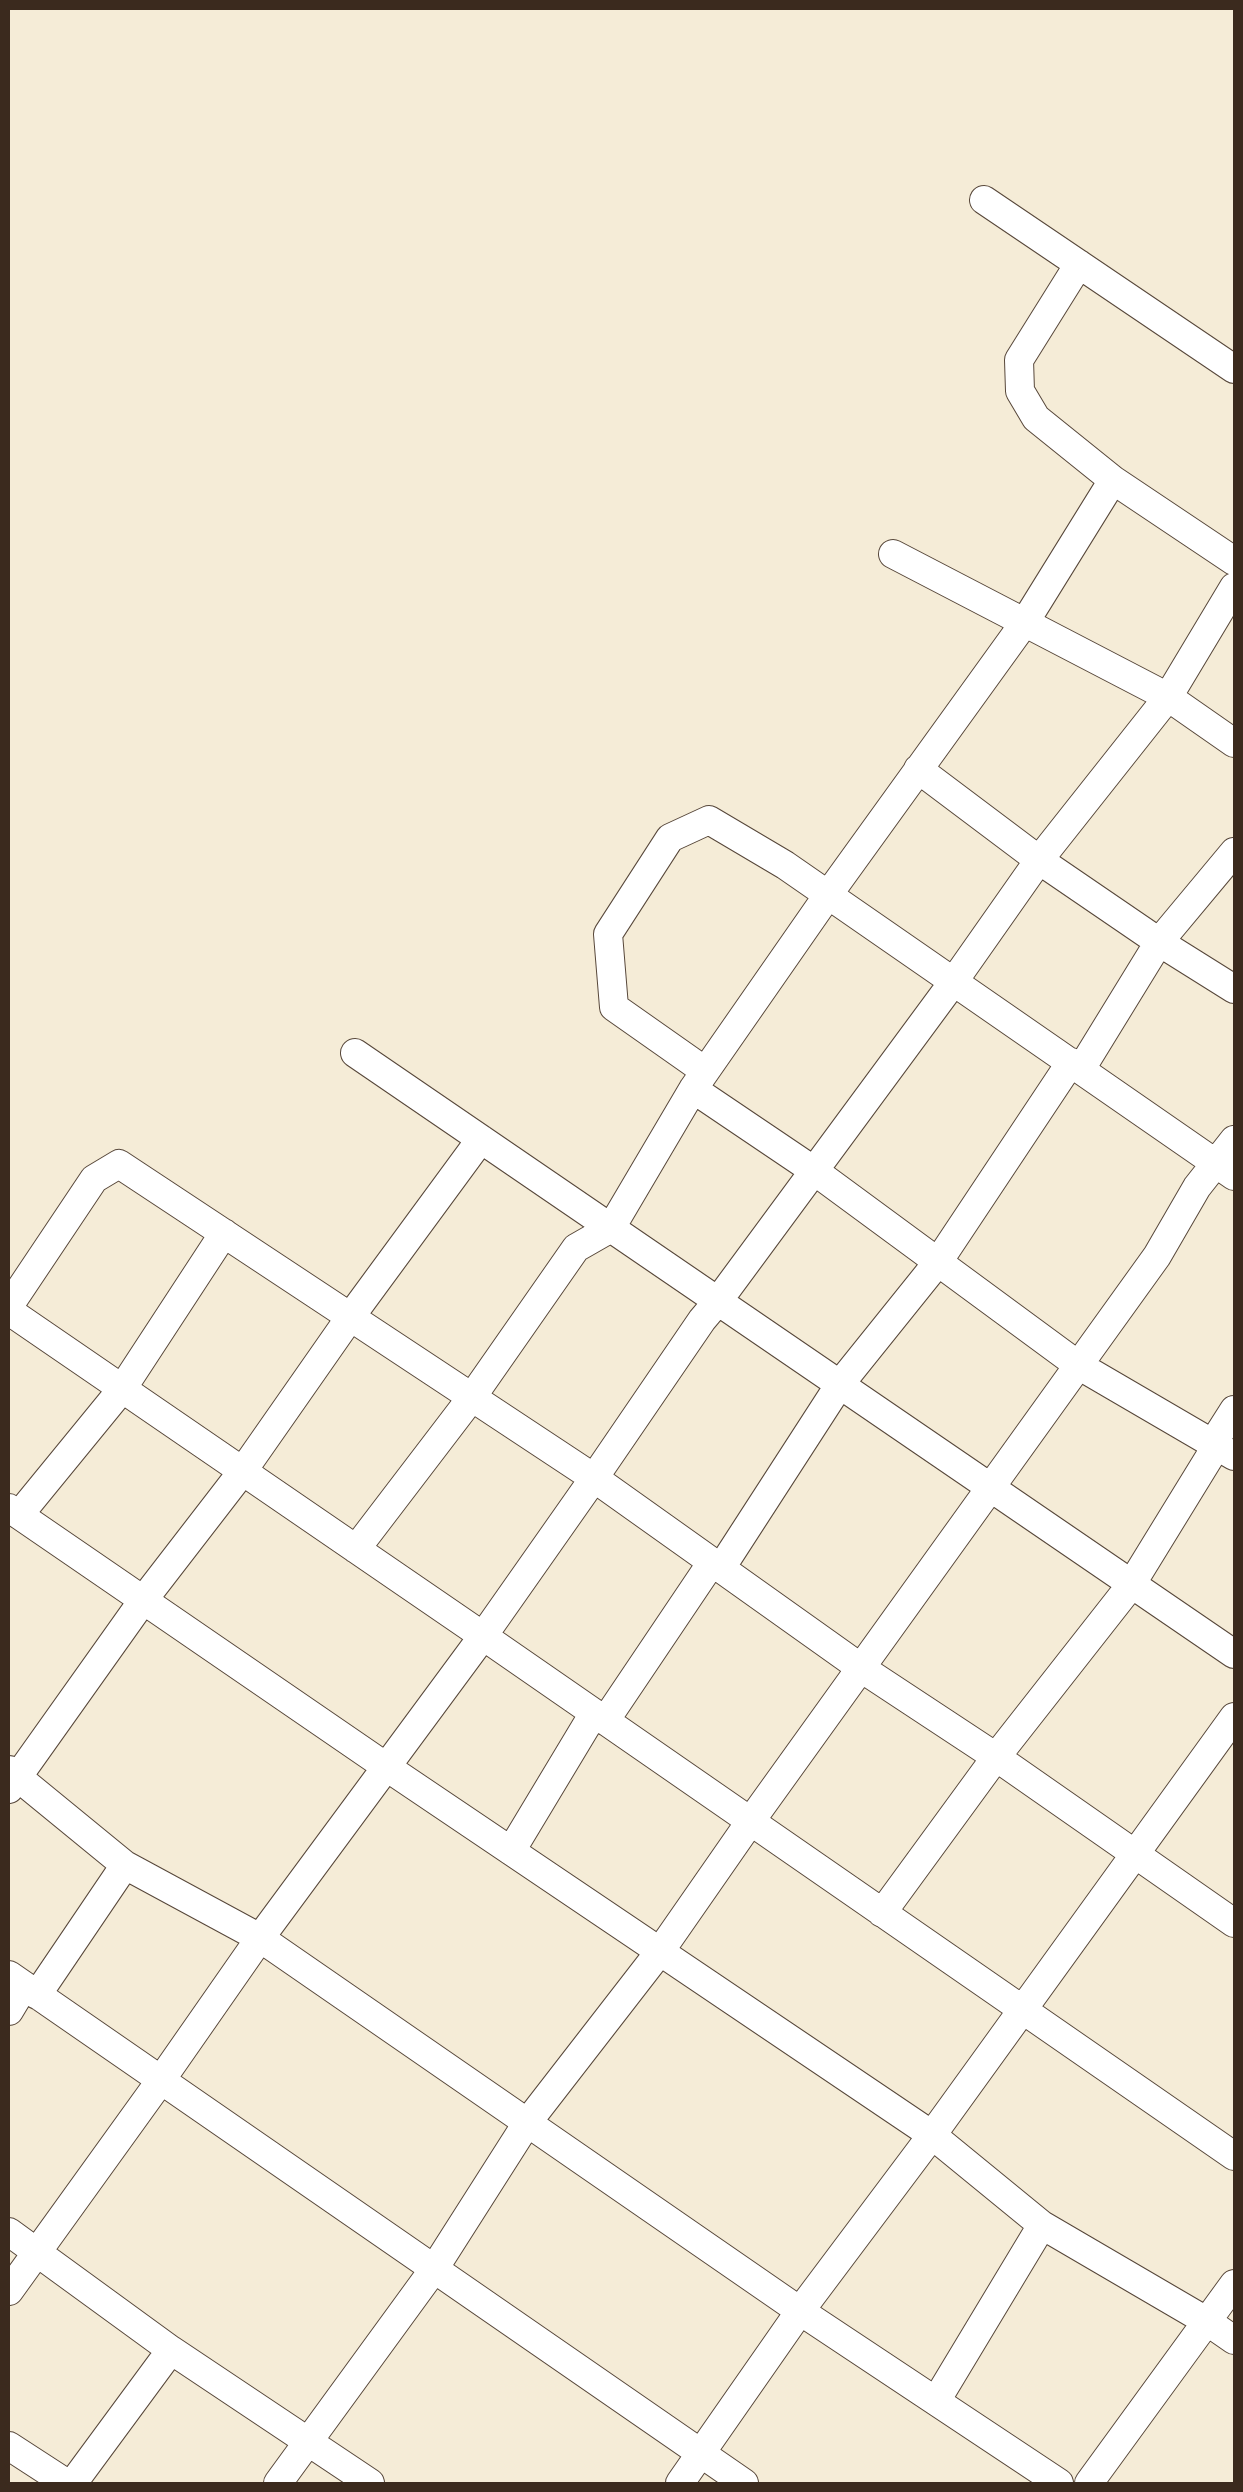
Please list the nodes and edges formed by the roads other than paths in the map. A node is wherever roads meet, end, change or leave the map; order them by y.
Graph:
1 (984, 200) dead end
2 (1079, 264) junction
3 (1234, 369) edge
4 (1112, 480) junction
5 (893, 554) dead end
6 (1234, 562) edge
7 (1234, 587) edge
8 (1025, 622) junction
9 (1168, 697) junction
10 (1234, 743) edge
11 (918, 769) junction
12 (1234, 852) edge
13 (1039, 860) junction
14 (828, 894) junction
15 (1159, 942) junction
16 (954, 982) junction
17 (1234, 989) edge
18 (355, 1053) dead end
19 (1076, 1066) junction
20 (699, 1080) junction
21 (481, 1139) junction
22 (1234, 1140) edge
23 (813, 1170) junction
24 (1225, 1170) edge
25 (611, 1228) junction
26 (224, 1233) junction
27 (938, 1262) junction
28 (718, 1301) junction
29 (9, 1306) edge
30 (9, 1311) edge
31 (351, 1316) junction
32 (1078, 1365) junction
33 (840, 1384) junction
34 (122, 1389) junction
35 (472, 1397) junction
36 (1234, 1410) edge
37 (1222, 1448) edge
38 (242, 1472) junction
39 (594, 1478) junction
40 (990, 1487) junction
41 (14, 1511) edge
42 (356, 1550) junction
43 (716, 1565) junction
44 (1131, 1585) junction
45 (144, 1600) junction
46 (483, 1636) junction
47 (1234, 1654) edge
48 (861, 1668) junction
49 (599, 1717) junction
50 (1234, 1718) edge
51 (996, 1757) junction
52 (385, 1766) junction
53 (12, 1779) edge
54 (750, 1822) junction
55 (511, 1851) junction
56 (1134, 1855) junction
57 (125, 1865) junction
58 (882, 1913) junction
59 (1234, 1923) edge
60 (260, 1938) junction
61 (661, 1950) junction
62 (24, 1985) edge
63 (1022, 2009) junction
64 (9, 2011) edge
65 (161, 2080) junction
66 (527, 2123) junction
67 (932, 2135) junction
68 (1234, 2156) edge
69 (1042, 2225) junction
70 (9, 2232) edge
71 (37, 2250) junction
72 (434, 2269) junction
73 (1234, 2284) edge
74 (9, 2291) edge
75 (800, 2311) junction
76 (1208, 2322) junction
77 (1234, 2340) edge
78 (171, 2350) junction
79 (936, 2401) junction
80 (308, 2442) junction
81 (9, 2446) edge
82 (701, 2454) junction
83 (66, 2483) edge
84 (73, 2483) edge
85 (278, 2483) edge
86 (370, 2483) edge
87 (680, 2483) edge
88 (744, 2483) edge
89 (1060, 2483) edge
90 (1089, 2483) edge

1 - 2 street
2 - 3 street
2 - 4 street
4 - 6 street
4 - 8 street
5 - 8 street
7 - 9 street
8 - 9 street
8 - 11 street
9 - 10 street
9 - 13 street
11 - 13 street
11 - 14 street
12 - 15 street
13 - 15 street
13 - 16 street
14 - 16 street
14 - 20 street
14 - 20 street
15 - 17 street
15 - 19 street
16 - 19 street
16 - 23 street
18 - 21 street
19 - 24 street
19 - 27 street
20 - 23 street
20 - 25 street
21 - 25 street
21 - 31 street
22 - 24 street
23 - 27 street
23 - 28 street
24 - 32 street
25 - 28 street
25 - 35 street
26 - 29 street
26 - 31 street
26 - 34 street
27 - 32 street
27 - 33 street
28 - 33 street
28 - 39 street
30 - 34 street
31 - 35 street
31 - 38 street
32 - 37 street
32 - 40 street
33 - 40 street
33 - 43 street
34 - 38 street
34 - 41 street
35 - 39 street
35 - 42 street
36 - 37 street
37 - 44 street
38 - 42 street
38 - 45 street
39 - 43 street
39 - 46 street
40 - 44 street
40 - 48 street
41 - 45 street
42 - 46 street
43 - 48 street
43 - 49 street
44 - 47 street
44 - 51 street
45 - 52 street
45 - 53 street
46 - 49 street
46 - 52 street
48 - 51 street
48 - 54 street
49 - 54 street
49 - 55 street
50 - 56 street
51 - 56 street
51 - 58 street
52 - 55 street
52 - 60 street
53 - 57 street
54 - 58 street
54 - 61 street
55 - 61 street
56 - 59 street
56 - 63 street
57 - 60 street
57 - 62 street
58 - 63 street
60 - 65 street
60 - 66 street
61 - 66 street
61 - 67 street
62 - 64 street
62 - 65 street
63 - 67 street
63 - 68 street
65 - 71 street
65 - 72 street
66 - 72 street
66 - 75 street
67 - 69 street
67 - 75 street
69 - 76 street
69 - 79 street
70 - 71 street
71 - 74 street
71 - 78 street
72 - 80 street
72 - 82 street
73 - 76 street
75 - 79 street
75 - 82 street
76 - 77 street
76 - 90 street
78 - 80 street
78 - 84 street
79 - 89 street
80 - 85 street
80 - 86 street
81 - 83 street
82 - 87 street
82 - 88 street

